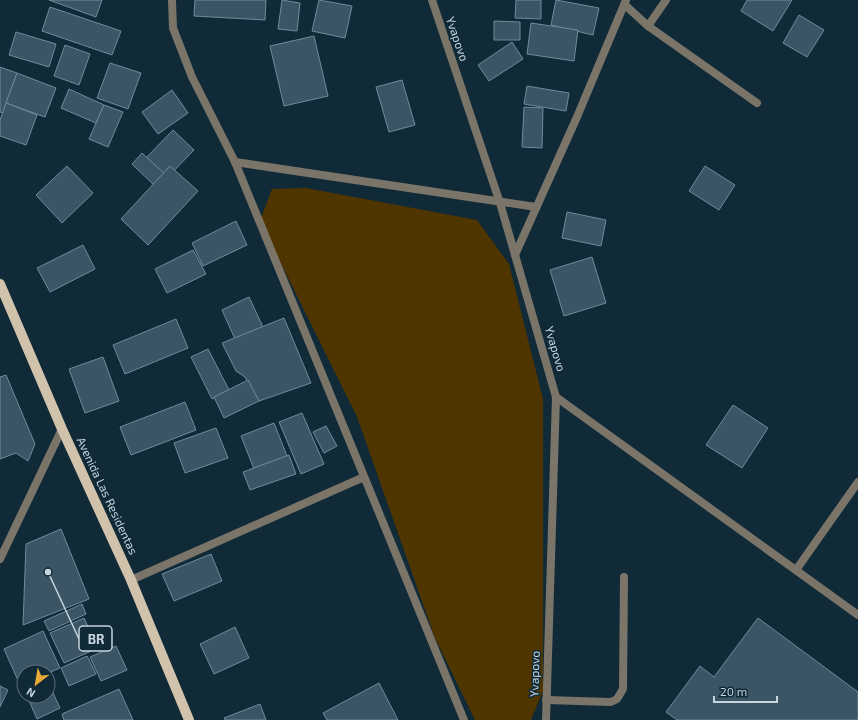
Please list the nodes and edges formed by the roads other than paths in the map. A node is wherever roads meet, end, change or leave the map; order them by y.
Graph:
1 (172, 0) edge
2 (432, 0) edge
3 (666, 0) edge
4 (625, 2) edge
5 (648, 26) junction
6 (756, 103) dead end
7 (235, 162) junction
8 (500, 203) junction
9 (536, 207) junction
10 (515, 254) junction
11 (0, 284) edge
12 (556, 397) junction
13 (62, 429) junction
14 (364, 477) junction
15 (858, 482) edge
16 (0, 559) edge
17 (796, 570) junction
18 (624, 577) dead end
19 (131, 580) junction
20 (858, 615) edge
21 (546, 700) junction
22 (189, 720) edge
23 (464, 720) edge
24 (546, 720) edge

1 - 7 street
2 - 8 street, Yvapovo
3 - 5 street
4 - 5 street
4 - 9 street
5 - 6 street
7 - 8 street
7 - 14 street
8 - 9 street
8 - 10 street, Yvapovo
9 - 10 street
10 - 12 street, Yvapovo
11 - 13 main road, Avenida Las Residentas
12 - 17 street
12 - 21 street, Yvapovo
13 - 16 street
13 - 19 main road, Avenida Las Residentas
14 - 19 street
14 - 23 street
15 - 17 street
17 - 20 street
18 - 21 street
19 - 22 main road, Avenida Las Residentas
21 - 24 street, Yvapovo

